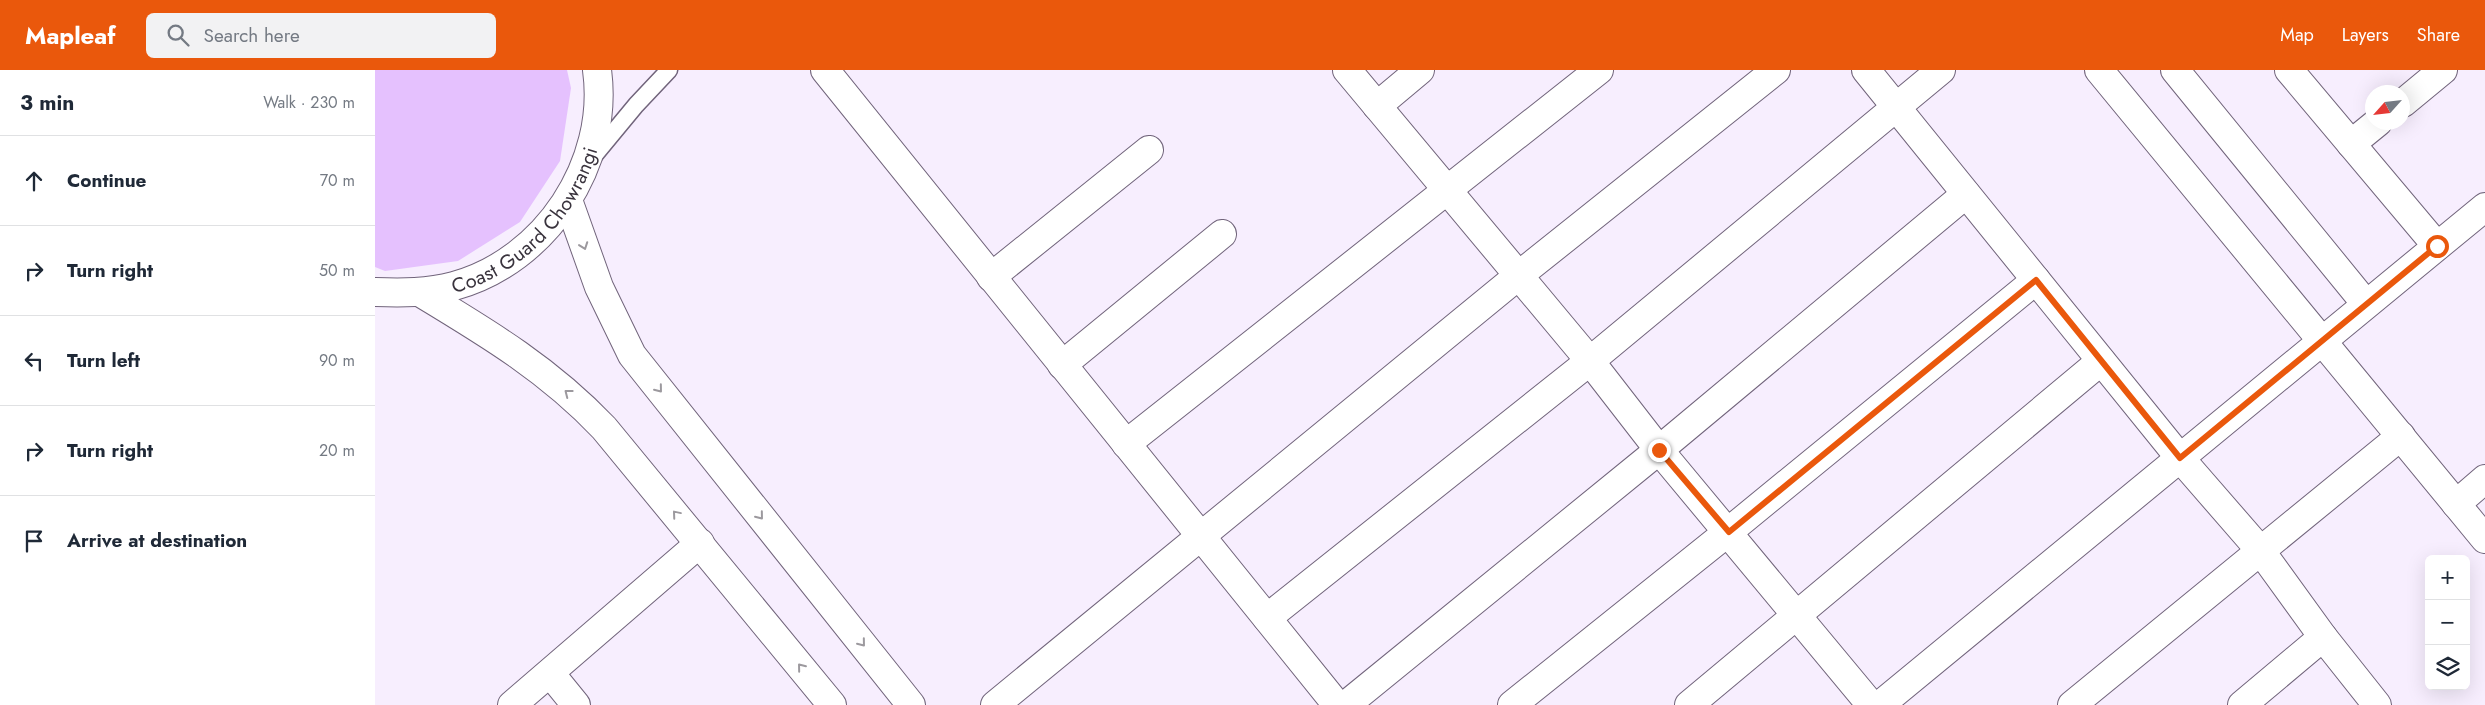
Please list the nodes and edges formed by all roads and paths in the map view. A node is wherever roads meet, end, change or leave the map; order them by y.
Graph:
1 (597, 70) edge
2 (669, 70) edge
3 (825, 70) edge
4 (1347, 70) edge
5 (1420, 70) edge
6 (1599, 70) edge
7 (1775, 70) edge
8 (1866, 70) edge
9 (1941, 70) edge
10 (2099, 70) edge
11 (2175, 70) edge
12 (2289, 70) edge
13 (2443, 70) edge
14 (2410, 97) edge
15 (1377, 106) junction
16 (1897, 108) junction
17 (2368, 130) edge
18 (2351, 144) junction
19 (1149, 150) dead end
20 (586, 166) junction
21 (1448, 190) junction
22 (1966, 194) junction
23 (568, 200) junction
24 (2485, 207) edge
25 (1222, 234) dead end
26 (2437, 246) junction
27 (1518, 276) junction
28 (991, 277) junction
29 (2036, 280) junction
30 (375, 292) edge
31 (421, 293) junction
32 (2366, 304) junction
33 (2322, 341) junction
34 (1590, 361) junction
35 (2101, 361) junction
36 (1062, 364) junction
37 (2401, 436) junction
38 (1126, 444) junction
39 (1659, 450) junction
40 (2180, 458) junction
41 (2485, 479) edge
42 (2456, 504) junction
43 (1729, 532) junction
44 (1201, 537) junction
45 (2485, 539) edge
46 (699, 543) junction
47 (2260, 550) junction
48 (1798, 616) junction
49 (1267, 618) junction
50 (2323, 637) junction
51 (550, 673) junction
52 (512, 705) edge
53 (576, 705) edge
54 (832, 705) edge
55 (911, 705) edge
56 (995, 705) edge
57 (1337, 705) edge
58 (1346, 705) edge
59 (1512, 705) edge
60 (1689, 705) edge
61 (1871, 705) edge
62 (1880, 705) edge
63 (2073, 705) edge
64 (2242, 705) edge
65 (2377, 705) edge

1 - 20 street, Coast Guard Chowrangi
2 - 20 lane
3 - 28 street
4 - 15 street
5 - 15 street
6 - 21 street
7 - 27 street
8 - 16 street
9 - 16 street
10 - 33 street
11 - 32 street
12 - 18 street
13 - 14 street
15 - 21 street
16 - 22 street
16 - 34 street
17 - 18 street
18 - 26 street
19 - 28 street
20 - 23 street, Coast Guard Chowrangi
21 - 27 street
21 - 38 street
22 - 29 street
22 - 39 street
23 - 31 street, Coast Guard Chowrangi
23 -> 55 street
24 - 26 street
25 - 36 street
26 - 32 street
27 - 34 street
27 - 44 street
28 - 36 street
29 - 35 street
29 - 43 street
30 - 31 street, Coast Guard Chowrangi
46 -> 31 street
32 - 33 street
33 - 37 street
33 - 40 street
34 - 39 street
34 - 49 street
35 - 40 street
35 - 48 street
36 - 38 street
37 - 42 street
37 - 47 street
38 - 44 street
39 - 43 street
39 - 58 street
40 - 47 street
40 - 62 street
41 - 42 street
42 - 45 street
43 - 48 street
43 - 59 street
44 - 49 street
44 - 56 street
46 - 51 street
54 -> 46 street
47 - 50 street
47 - 63 street
48 - 60 street
48 - 61 street
49 - 57 street
50 - 64 street
50 - 65 street
51 - 52 street
51 - 53 street

